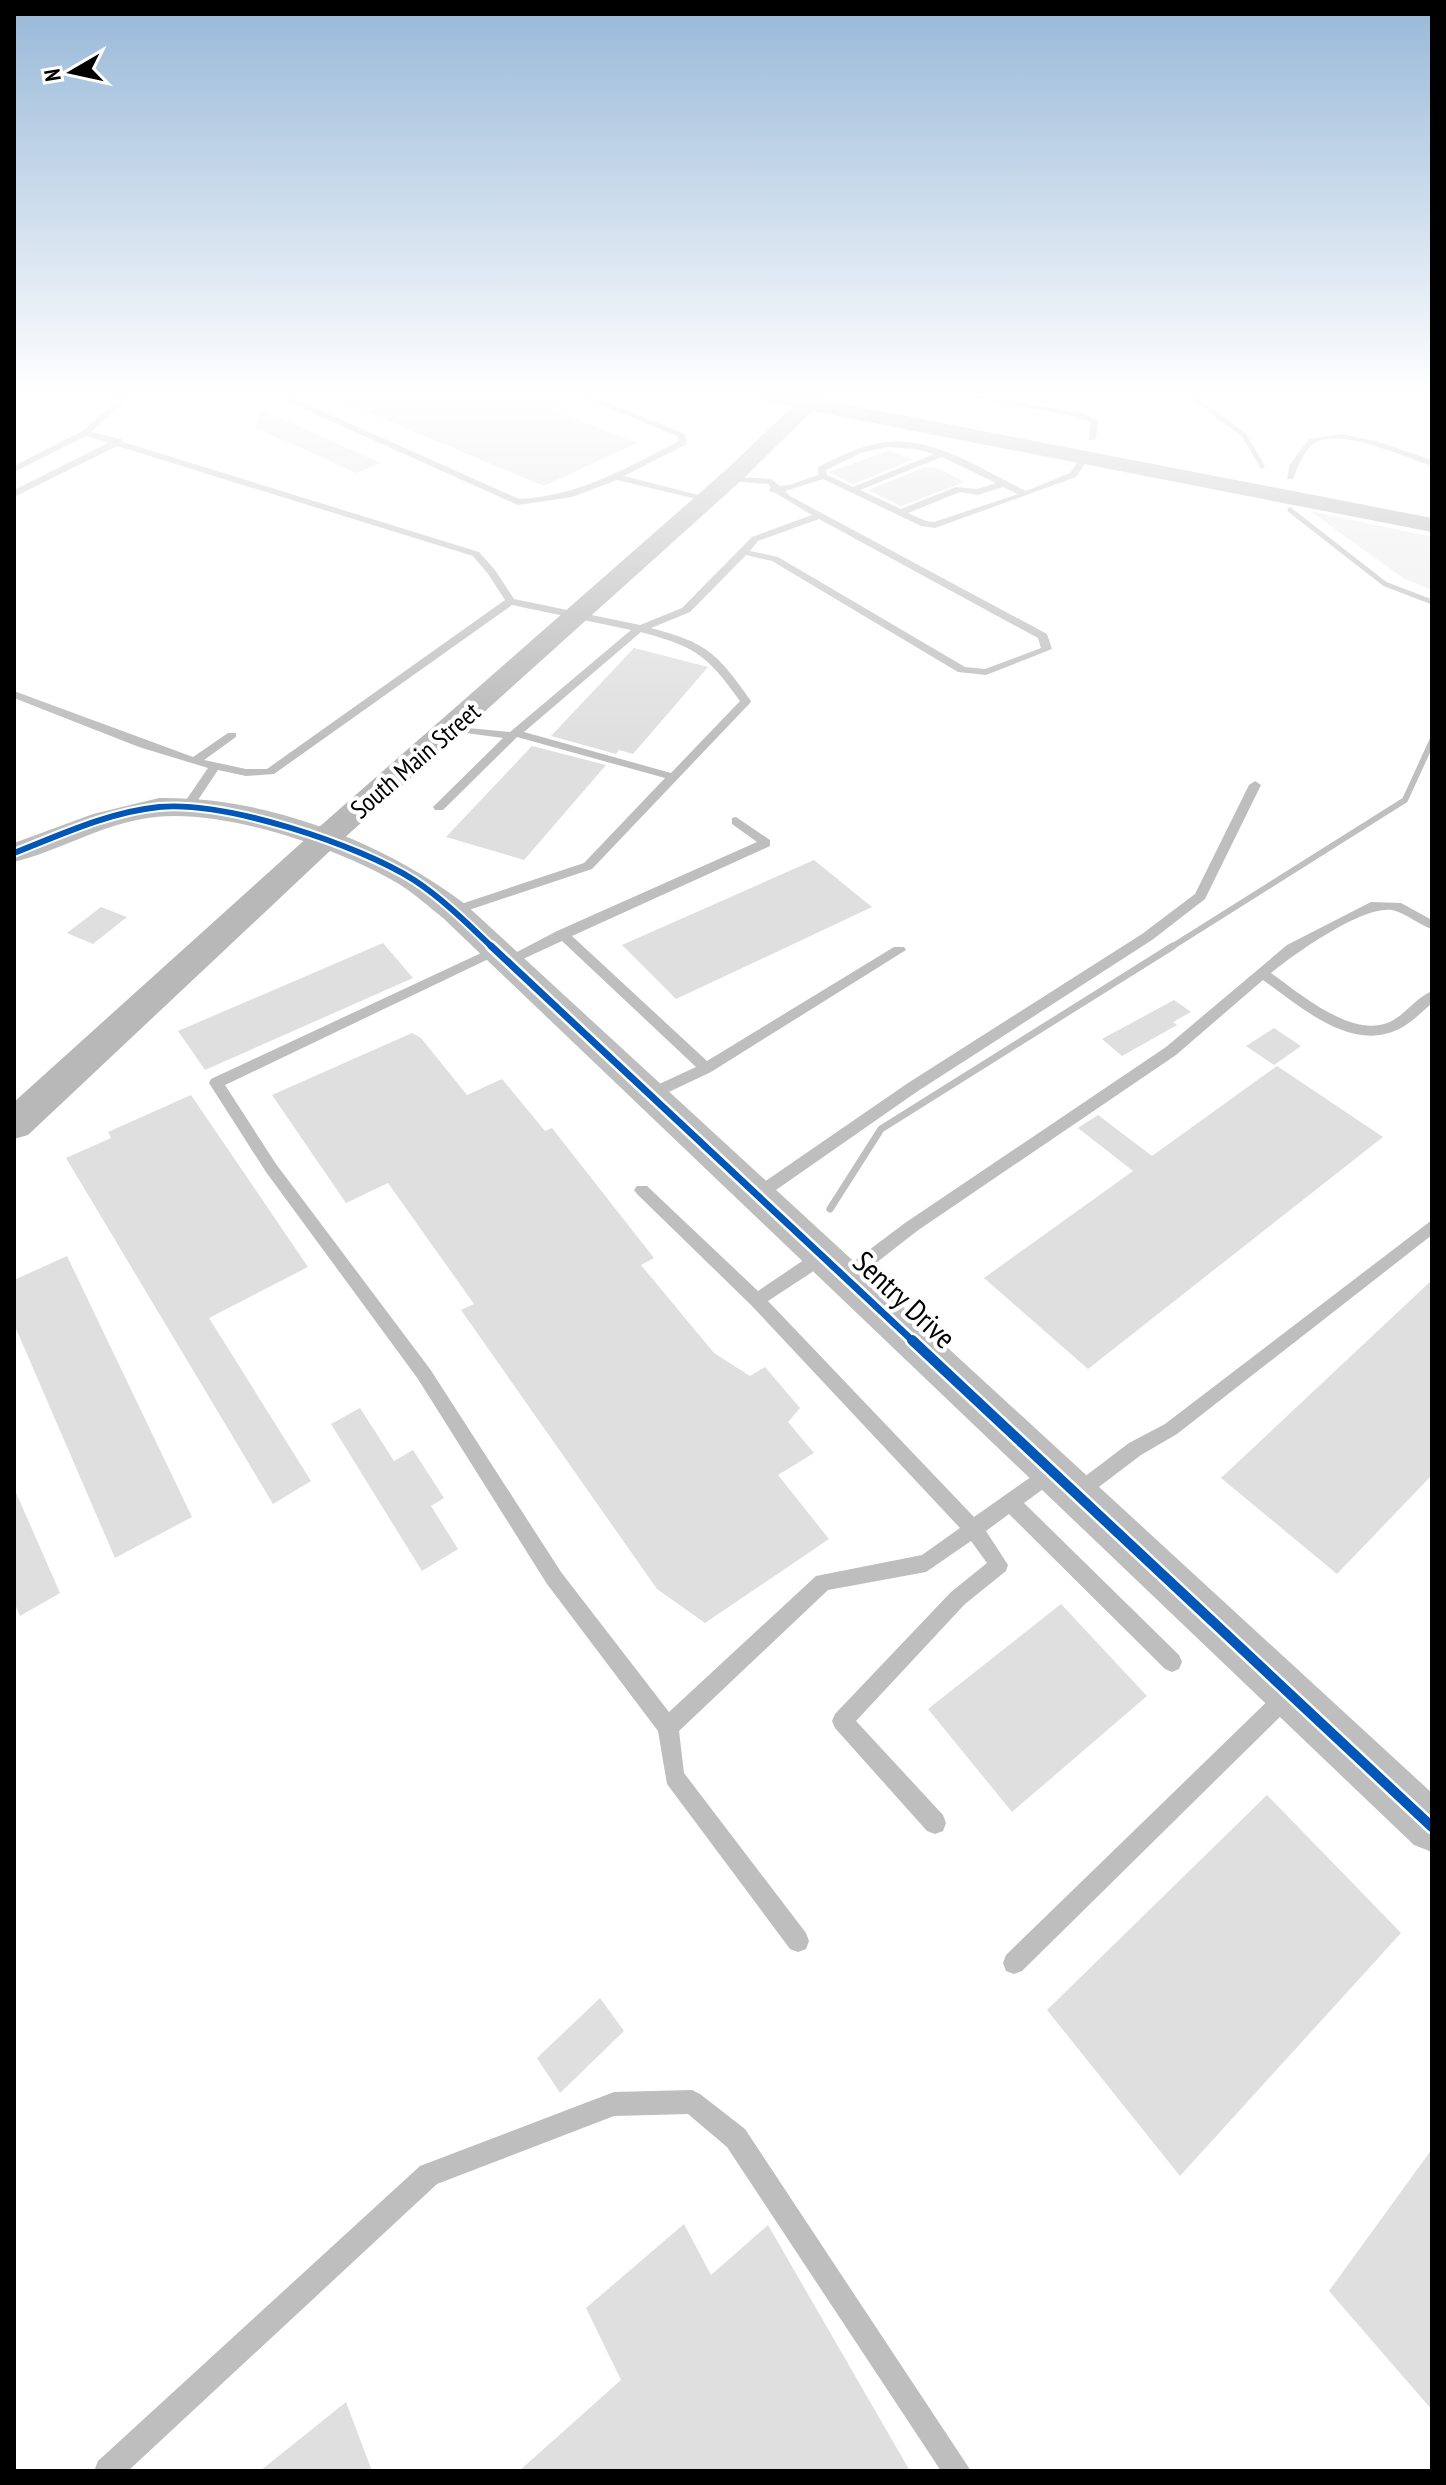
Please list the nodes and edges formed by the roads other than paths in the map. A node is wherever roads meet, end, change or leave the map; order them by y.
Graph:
1 (340, 511) edge
2 (691, 511) edge
3 (813, 511) edge
4 (896, 511) edge
5 (905, 511) edge
6 (976, 511) edge
7 (1369, 511) edge
8 (900, 513) junction
9 (821, 515) junction
10 (1432, 525) edge
11 (744, 552) junction
12 (510, 601) junction
13 (574, 618) junction
14 (637, 630) junction
15 (14, 694) edge
16 (451, 728) junction
17 (232, 735) dead end
18 (513, 735) junction
19 (196, 760) junction
20 (214, 767) junction
21 (673, 777) junction
22 (1255, 785) dead end
23 (188, 806) junction
24 (439, 807) dead end
25 (736, 821) dead end
26 (321, 842) junction
27 (14, 853) edge
28 (454, 911) junction
29 (1432, 925) edge
30 (562, 934) junction
31 (899, 950) dead end
32 (499, 956) junction
33 (1262, 973) junction
34 (1432, 996) edge
35 (706, 1068) junction
36 (649, 1095) junction
37 (14, 1125) edge
38 (642, 1190) dead end
39 (757, 1195) junction
40 (1432, 1226) edge
41 (835, 1266) junction
42 (757, 1300) junction
43 (1063, 1484) junction
44 (1011, 1503) junction
45 (975, 1531) junction
46 (1172, 1662) dead end
47 (1289, 1694) junction
48 (668, 1727) junction
49 (935, 1823) dead end
50 (1432, 1827) edge
51 (798, 1941) dead end
52 (1014, 1963) dead end
53 (108, 2471) edge
54 (957, 2471) edge

1 - 12 lane
2 - 13 main road, South Main Street
3 - 9 lane
4 - 8 lane
5 - 8 lane
6 - 8 lane
7 - 10 main road
9 - 11 lane
9 - 11 lane
11 - 14 lane
12 - 13 lane
12 - 20 lane
13 - 14 lane
13 - 16 main road, South Main Street
14 - 18 lane
14 - 21 lane
15 - 19 lane
16 - 18 lane
16 - 26 main road, South Main Street
17 - 19 lane
18 - 21 lane
18 - 24 lane
19 - 20 lane
20 - 23 lane
21 - 28 lane
22 - 39 lane
23 - 26 street, Sentry Drive
23 - 27 street, Sentry Drive
25 - 30 lane
26 - 28 street, Sentry Drive
26 - 37 main road, South Main Street
28 - 32 street, Sentry Drive
29 - 33 lane
30 - 32 lane
30 - 35 lane
31 - 35 lane
32 - 36 street, Sentry Drive
32 - 48 lane
33 - 34 lane
33 - 41 lane
35 - 36 lane
36 - 39 street, Sentry Drive
38 - 42 lane
39 - 41 street, Sentry Drive
40 - 43 lane
41 - 42 lane
41 - 43 street, Sentry Drive
42 - 45 lane
43 - 44 lane
43 - 47 street, Sentry Drive
44 - 45 lane
44 - 46 lane
45 - 48 lane
45 - 49 lane
47 - 50 street, Sentry Drive
47 - 52 lane
48 - 51 lane
53 - 54 lane

